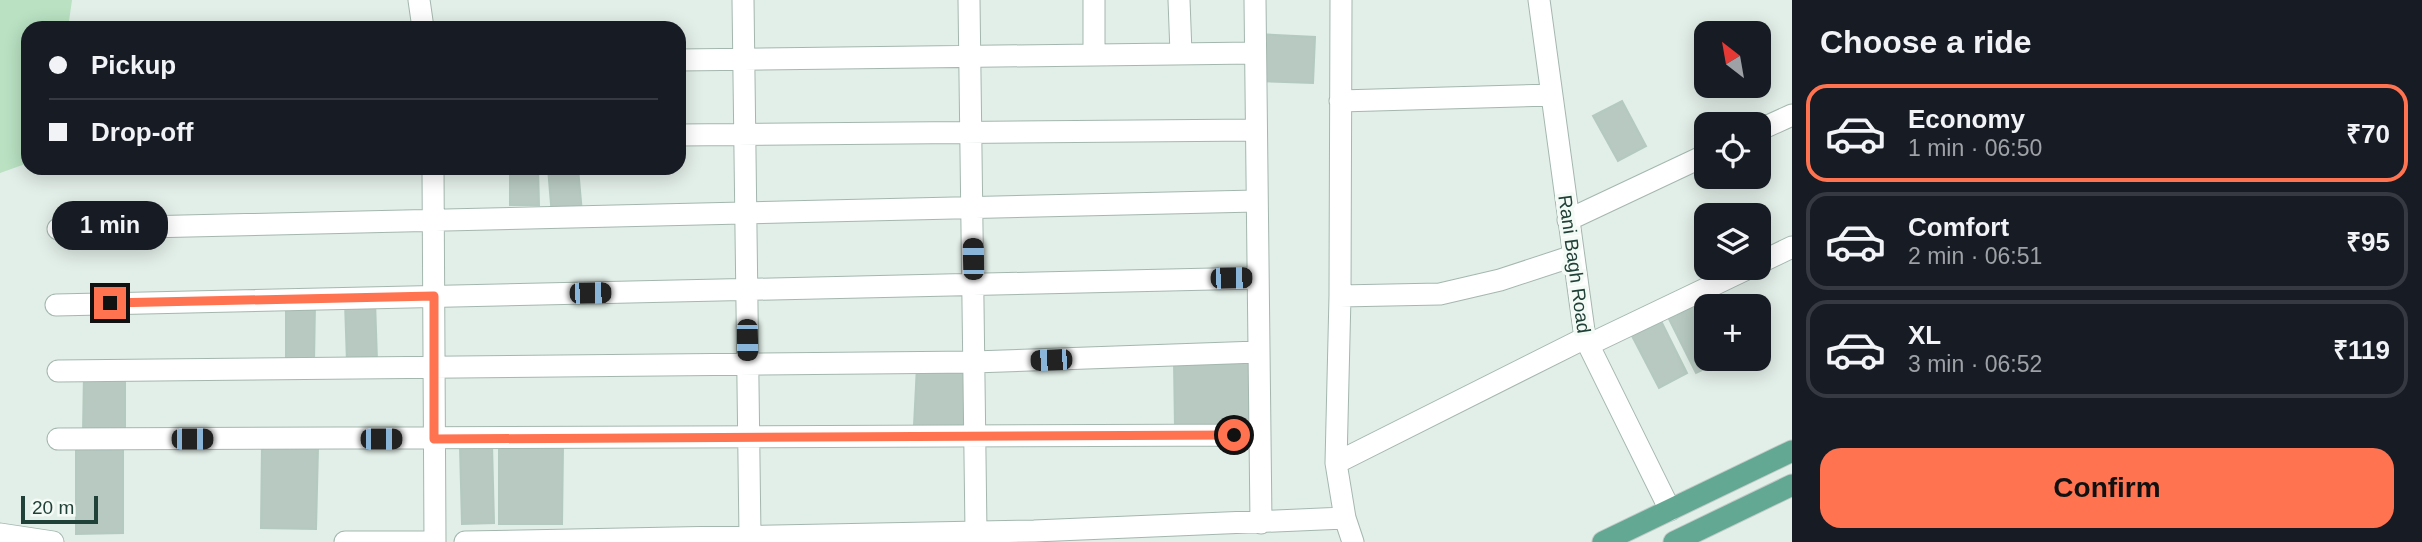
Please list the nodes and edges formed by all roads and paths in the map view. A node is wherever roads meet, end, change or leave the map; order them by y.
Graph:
1 (419, 0) edge
2 (743, 0) edge
3 (969, 0) edge
4 (1094, 0) edge
5 (1180, 0) edge
6 (1255, 0) edge
7 (1341, 0) edge
8 (1539, 0) edge
9 (422, 21) edge
10 (1181, 53) junction
11 (1254, 53) junction
12 (1094, 54) junction
13 (970, 55) junction
14 (743, 58) junction
15 (686, 60) edge
16 (1552, 95) junction
17 (1340, 101) junction
18 (1792, 114) edge
19 (1771, 124) edge
20 (1255, 130) junction
21 (744, 133) junction
22 (971, 134) junction
23 (686, 135) edge
24 (1694, 161) edge
25 (433, 175) edge
26 (1256, 201) junction
27 (972, 207) junction
28 (746, 213) junction
29 (433, 220) junction
30 (1568, 220) junction
31 (58, 229) dead end
32 (1792, 247) edge
33 (1573, 256) junction
34 (1771, 257) edge
35 (1257, 278) junction
36 (1722, 280) edge
37 (973, 285) junction
38 (746, 290) junction
39 (434, 296) junction
40 (1340, 296) junction
41 (56, 305) dead end
42 (1587, 341) junction
43 (1258, 352) junction
44 (974, 362) junction
45 (748, 365) junction
46 (434, 367) junction
47 (58, 371) dead end
48 (1260, 435) junction
49 (974, 437) junction
50 (749, 438) junction
51 (58, 439) dead end
52 (434, 439) junction
53 (1792, 451) edge
54 (1336, 463) junction
55 (1792, 485) edge
56 (1670, 510) junction
57 (1345, 518) junction
58 (1261, 523) junction
59 (1138, 527) junction
60 (976, 532) junction
61 (8, 538) edge
62 (751, 539) edge
63 (1683, 540) edge
64 (618, 541) edge
65 (53, 542) edge
66 (345, 542) edge
67 (417, 542) edge
68 (435, 542) edge
69 (465, 542) edge
70 (477, 542) edge
71 (1108, 542) edge
72 (1353, 542) edge
73 (1603, 542) edge

1 - 9 street
2 - 14 street
3 - 13 street
4 - 12 street
5 - 10 street
6 - 11 street
7 - 17 street
8 - 16 street, Rani Bagh Road
10 - 11 street
10 - 12 street
11 - 20 street
12 - 13 street
13 - 14 street
13 - 22 street
14 - 15 street
14 - 21 street
16 - 17 street
16 - 30 street, Rani Bagh Road
17 - 40 street
18 - 19 street
20 - 22 street
20 - 26 street
21 - 22 street
21 - 23 street
21 - 28 street
22 - 27 street
24 - 30 street
25 - 29 street
26 - 27 street
26 - 35 street
27 - 28 street
27 - 37 street
28 - 29 street
28 - 38 street
29 - 31 street
29 - 39 street
30 - 33 street, Rani Bagh Road
32 - 34 street
33 - 40 street
33 - 42 street, Rani Bagh Road
35 - 37 street
35 - 43 street
36 - 42 street
37 - 38 street
37 - 44 street
38 - 39 street
38 - 45 street
39 - 41 street
39 - 46 street
40 - 54 street
42 - 54 street
42 - 56 street, Rani Bagh Road
43 - 44 street
43 - 48 street
44 - 45 street
44 - 49 street
45 - 46 street
45 - 50 street
46 - 47 street
46 - 52 street
48 - 49 street
48 - 58 street
49 - 50 street
49 - 60 street
50 - 52 street
50 - 62 street
51 - 52 street
52 - 68 street
53 - 56 main road
54 - 57 street
55 - 63 main road
56 - 73 main road
57 - 58 street
57 - 72 street
58 - 59 street
59 - 60 street
59 - 71 street
60 - 62 street
61 - 65 street
62 - 64 street
64 - 70 street
66 - 67 street
69 - 70 street

